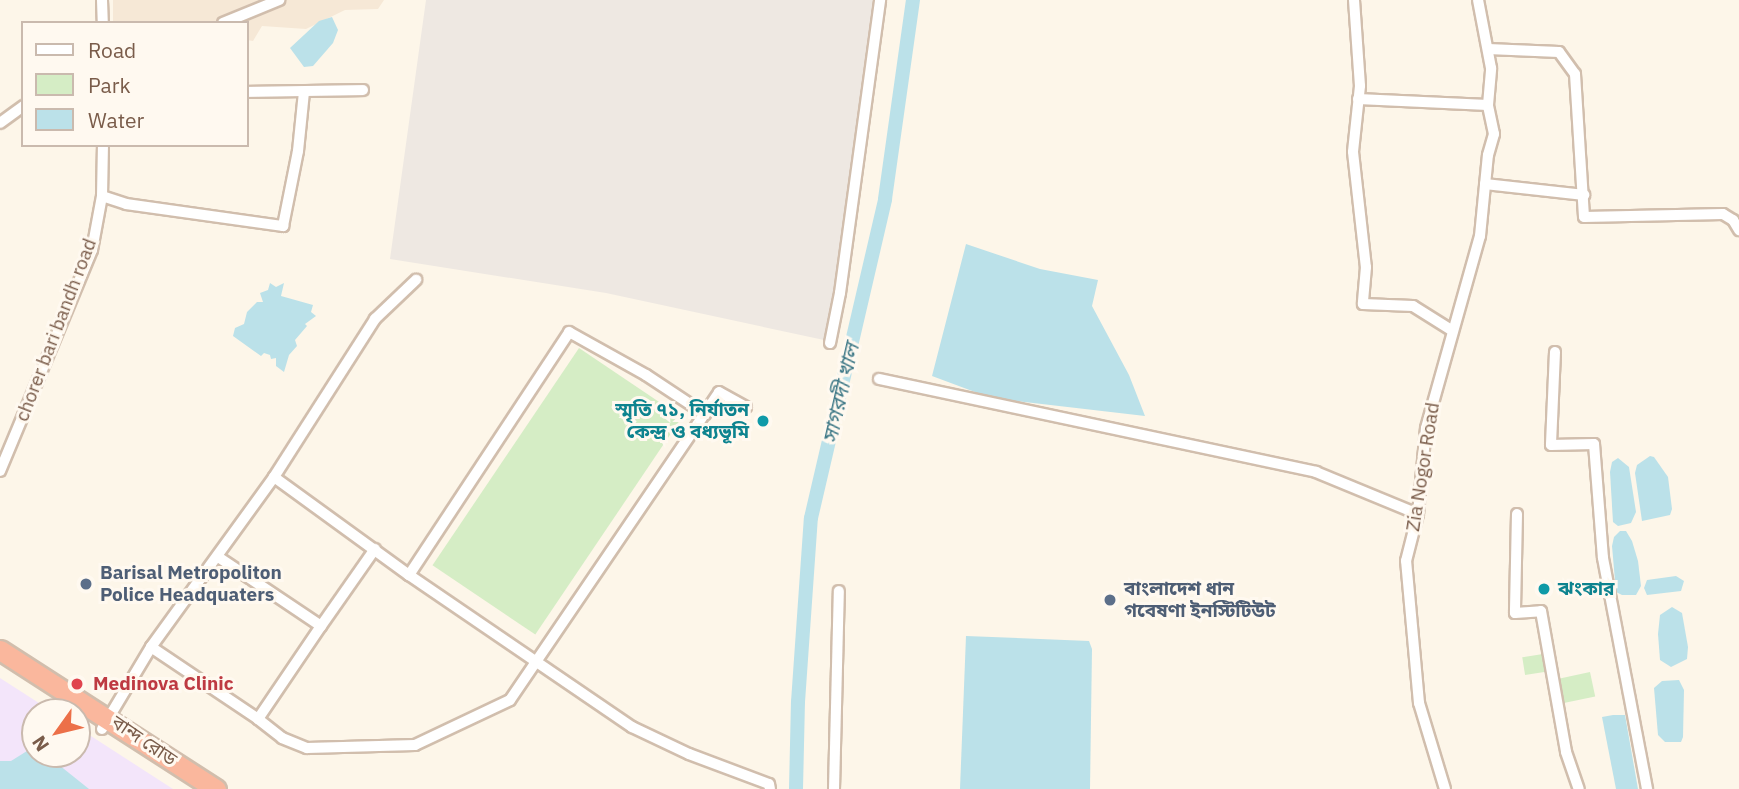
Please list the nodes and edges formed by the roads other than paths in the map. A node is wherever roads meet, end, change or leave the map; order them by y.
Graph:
1 (102, 0) edge
2 (279, 0) edge
3 (880, 0) edge
4 (1354, 0) edge
5 (1478, 0) edge
6 (103, 21) edge
7 (228, 21) edge
8 (1488, 49) junction
9 (363, 90) dead end
10 (248, 92) edge
11 (304, 92) junction
12 (1358, 99) junction
13 (1488, 105) junction
14 (21, 108) edge
15 (0, 123) edge
16 (103, 147) edge
17 (1485, 184) junction
18 (1584, 194) junction
19 (102, 196) junction
20 (1739, 230) edge
21 (416, 280) dead end
22 (1453, 331) junction
23 (830, 343) dead end
24 (1555, 352) dead end
25 (879, 379) dead end
26 (746, 407) dead end
27 (705, 414) junction
28 (0, 471) edge
29 (274, 477) junction
30 (1418, 514) junction
31 (1517, 514) dead end
32 (375, 550) junction
33 (217, 556) junction
34 (409, 575) junction
35 (839, 591) dead end
36 (321, 626) junction
37 (151, 647) junction
38 (0, 650) edge
39 (535, 662) junction
40 (0, 663) edge
41 (54, 698) edge
42 (91, 718) edge
43 (258, 719) junction
44 (105, 723) junction
45 (192, 789) edge
46 (216, 789) edge
47 (769, 789) edge
48 (834, 789) edge
49 (1445, 789) edge
50 (1580, 789) edge
51 (1647, 789) edge

1 - 6 street
2 - 7 street
3 - 23 street
4 - 12 street
5 - 8 street, Zia Nogor Road
8 - 13 street, Zia Nogor Road
8 - 18 street
9 - 11 street
10 - 11 street
11 - 19 street
12 - 13 street
12 - 22 street
13 - 17 street, Zia Nogor Road
14 - 15 street
16 - 19 street, chorer bari bandh road
17 - 18 street
17 - 22 street, Zia Nogor Road
18 - 20 street
19 - 28 street, chorer bari bandh road
21 - 29 street
22 - 30 street, Zia Nogor Road
24 - 51 street
25 - 30 street
26 - 27 street
27 - 34 street
27 - 39 street
29 - 32 street
29 - 33 street
30 - 49 street, Zia Nogor Road
31 - 50 street
32 - 34 street
32 - 36 street
33 - 36 street
33 - 37 street
34 - 39 street
35 - 48 street
36 - 43 street
37 - 43 street
37 - 44 street
38 - 44 highway, বান্দ রোড
39 - 43 street
39 - 47 street
40 - 41 highway, বান্দ রোড
42 - 44 highway, বান্দ রোড
44 - 45 highway, বান্দ রোড
44 - 46 highway, বান্দ রোড

